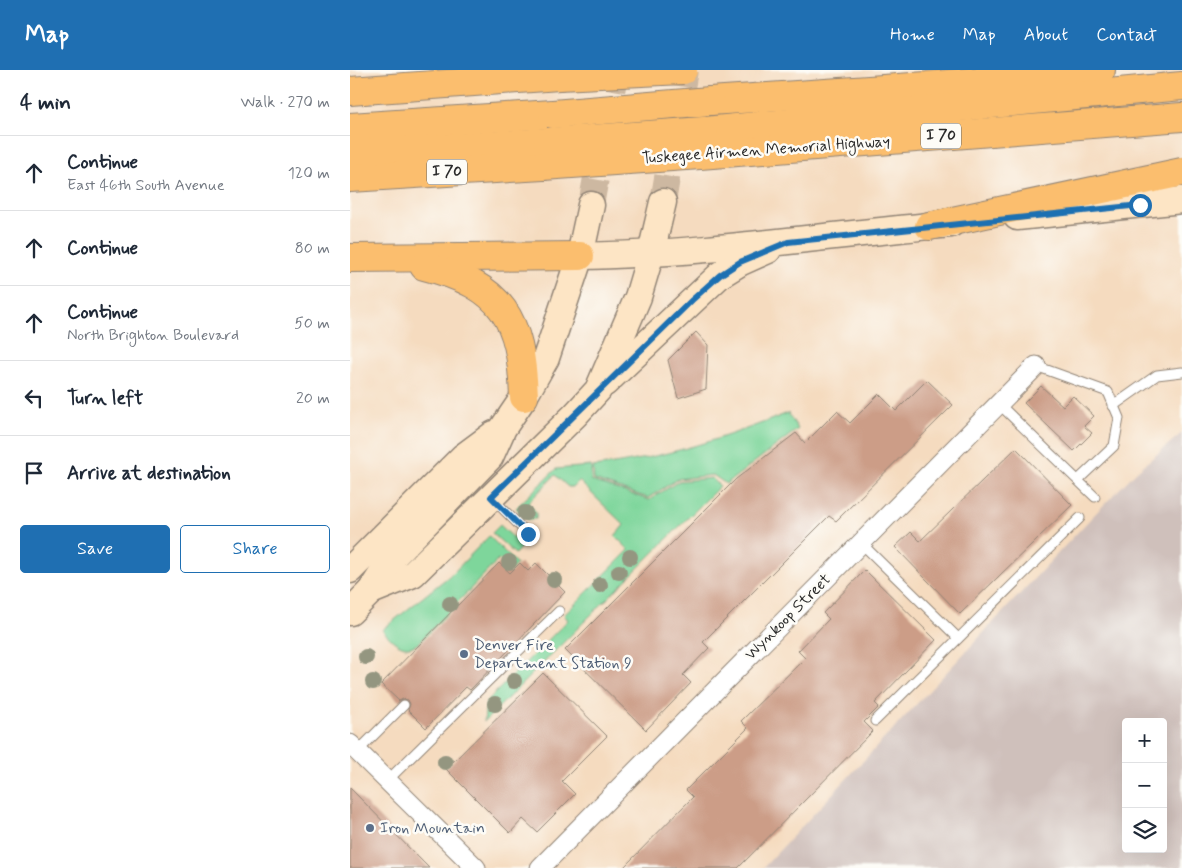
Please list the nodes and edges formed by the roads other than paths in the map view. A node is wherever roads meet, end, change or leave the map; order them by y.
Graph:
1 (683, 70) edge
2 (1102, 70) edge
3 (1182, 86) edge
4 (350, 91) edge
5 (1182, 118) edge
6 (350, 127) edge
7 (702, 143) junction
8 (350, 154) edge
9 (545, 154) junction
10 (1182, 172) edge
11 (350, 178) edge
12 (1182, 200) edge
13 (663, 202) tunnel mouth
14 (590, 205) tunnel mouth
15 (929, 226) junction
16 (788, 242) junction
17 (651, 253) junction
18 (580, 256) junction
19 (350, 258) edge
20 (394, 258) junction
21 (1036, 366) joint
22 (1182, 372) edge
23 (598, 390) junction
24 (524, 397) junction
25 (999, 404) junction
26 (1113, 406) junction
27 (503, 428) junction
28 (1078, 480) junction
29 (491, 497) junction
30 (1095, 497) dead end
31 (1080, 518) dead end
32 (528, 534) dead end
33 (861, 543) junction
34 (350, 570) edge
35 (371, 591) junction
36 (559, 611) dead end
37 (350, 612) edge
38 (958, 638) junction
39 (404, 705) dead end
40 (875, 721) dead end
41 (354, 748) edge
42 (387, 780) junction
43 (476, 868) edge
44 (540, 868) edge

1 - 4 highway, bridge
2 - 6 highway, bridge
3 - 7 highway
5 - 7 highway, Tuskegee Airmen Memorial Highway / I 70
7 - 9 highway, Tuskegee Airmen Memorial Highway / I 70, bridge
8 - 9 highway
9 - 11 highway, Tuskegee Airmen Memorial Highway / I 70
10 - 15 highway
12 - 15 main road
13 - 17 main road
14 - 18 main road
15 - 16 main road
16 - 17 main road
16 - 23 main road
17 - 18 main road
17 - 23 main road
18 - 20 highway
18 - 24 main road
19 - 20 highway
20 - 24 highway
21 - 25 street, Wynkoop Street
21 - 26 lane
22 - 26 lane
23 - 29 main road
24 - 27 main road
25 - 28 lane
25 - 33 street, Wynkoop Street
26 - 28 lane
27 - 34 main road
27 - 35 main road
28 - 30 lane
29 - 32 lane
29 - 35 main road
31 - 38 lane
33 - 38 lane
33 - 44 street, Wynkoop Street
35 - 37 main road
36 - 42 lane
38 - 40 lane
39 - 41 lane
41 - 42 street
42 - 43 street

